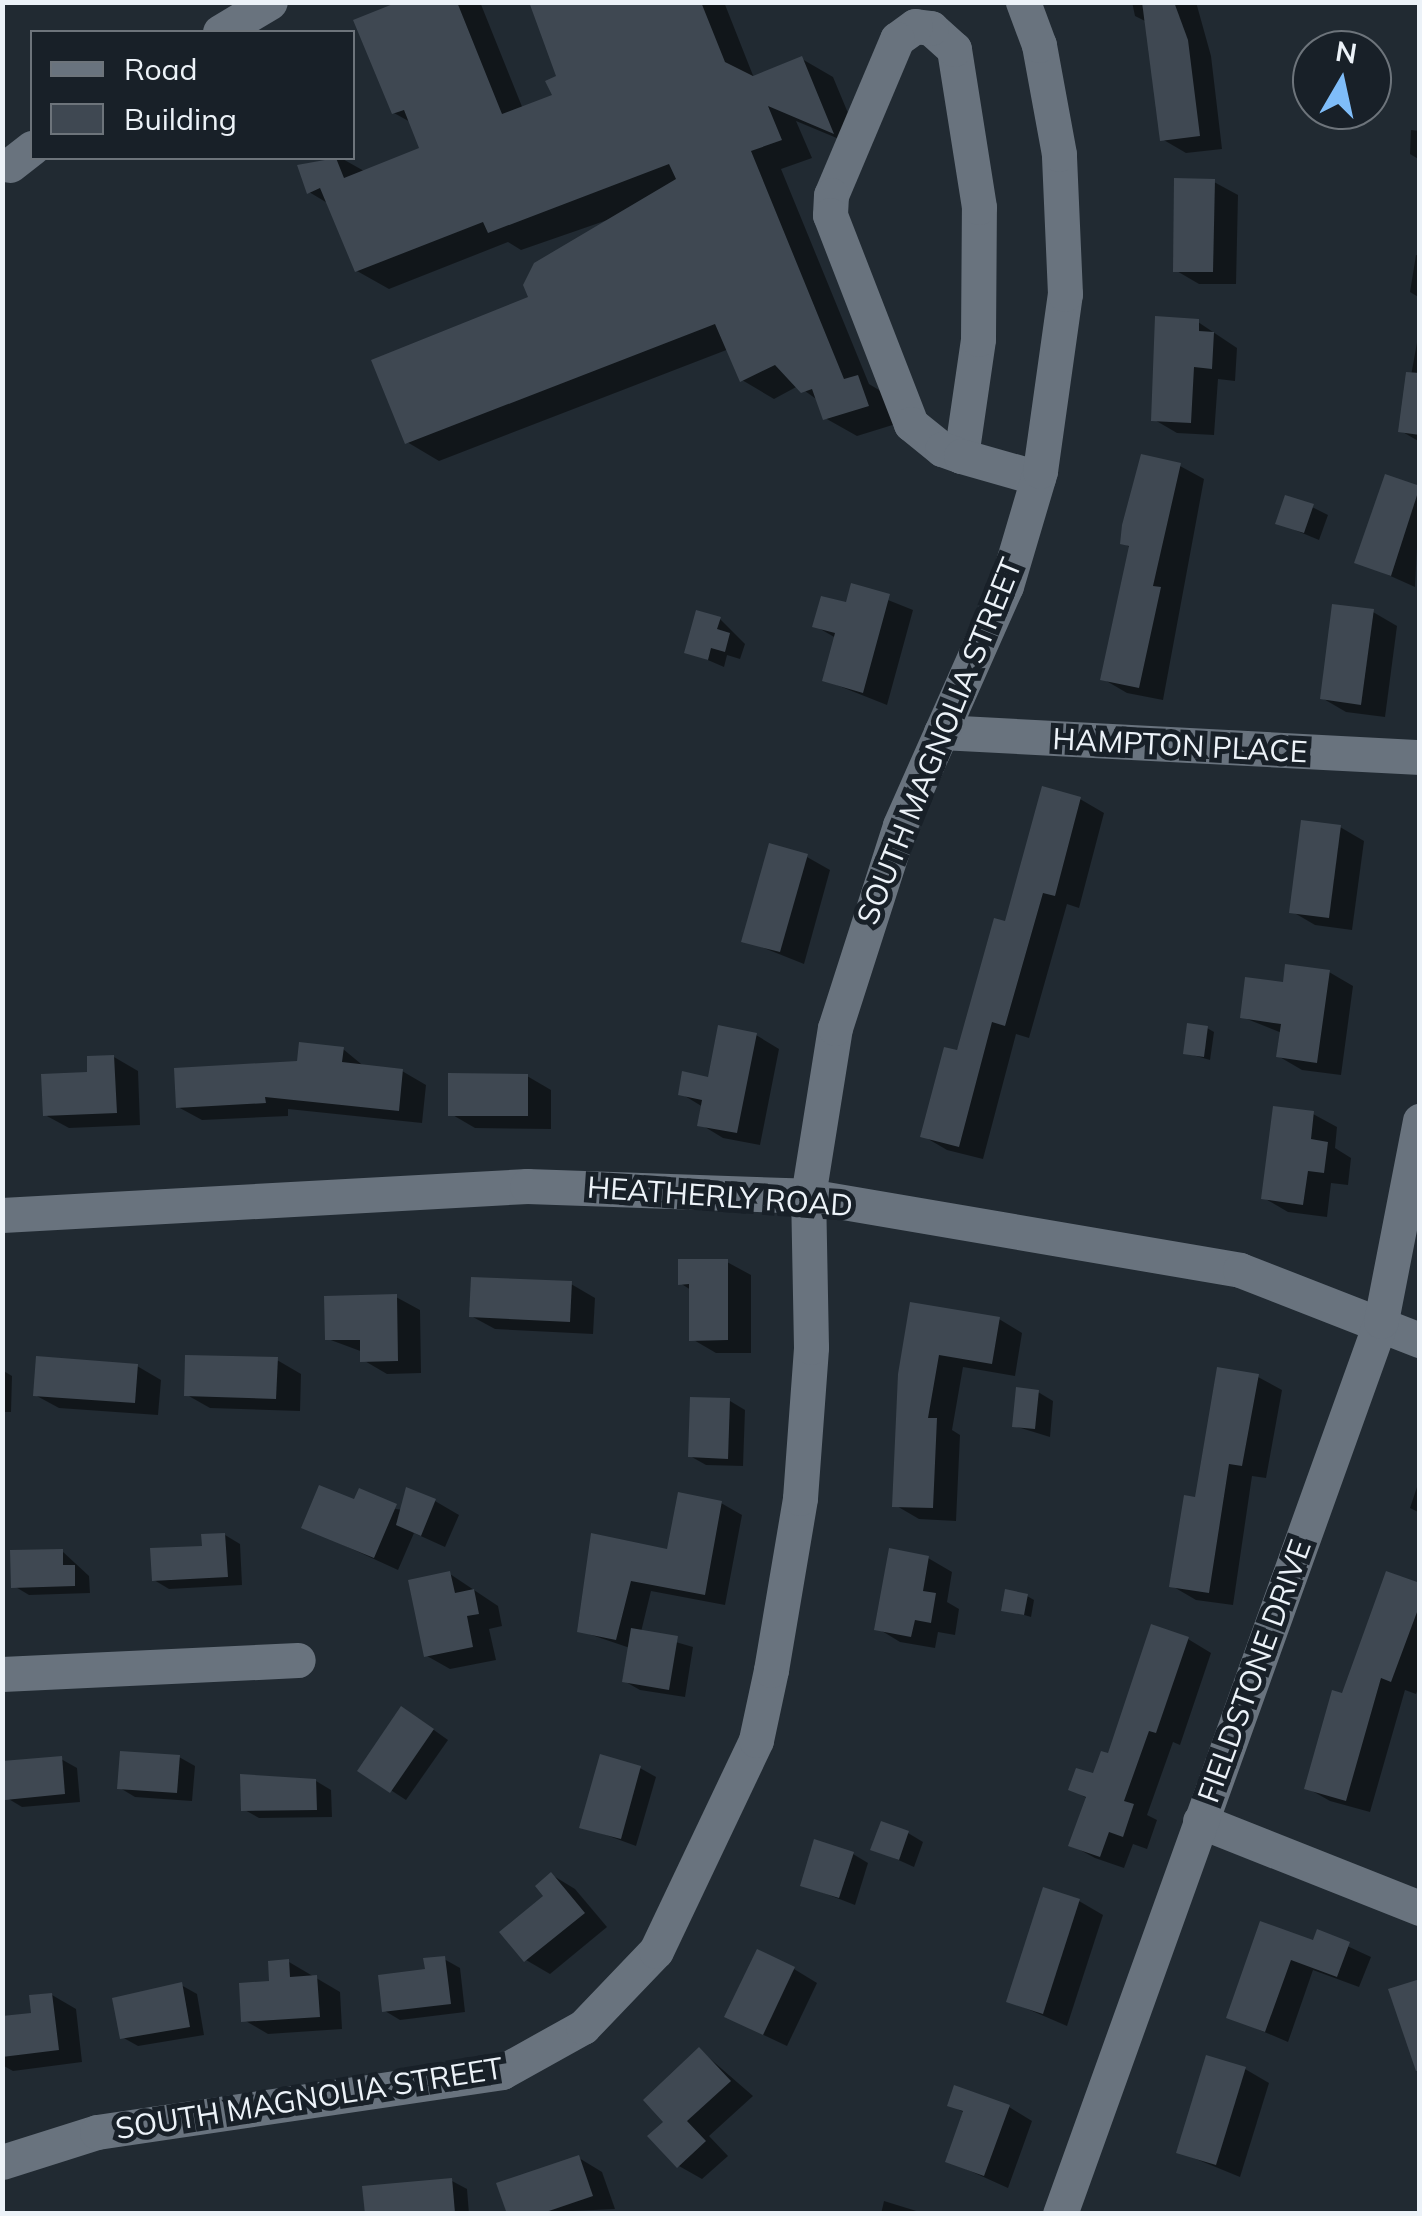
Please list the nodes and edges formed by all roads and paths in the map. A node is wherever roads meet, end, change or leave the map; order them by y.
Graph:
1 (270, 2) edge
2 (1023, 2) edge
3 (223, 30) edge
4 (962, 456) junction
5 (1038, 478) junction
6 (941, 732) junction
7 (1420, 758) edge
8 (1420, 1121) edge
9 (808, 1196) junction
10 (2, 1215) edge
11 (1380, 1321) junction
12 (1420, 1340) edge
13 (298, 1660) dead end
14 (2, 1674) edge
15 (1200, 1821) junction
16 (1420, 1908) edge
17 (2, 2162) edge
18 (1060, 2214) edge

1 - 3 street
2 - 5 street, SOUTH MAGNOLIA STREET
4 - 4 street
4 - 5 street
5 - 6 street, SOUTH MAGNOLIA STREET
6 - 7 street, HAMPTON PLACE
6 - 9 street, SOUTH MAGNOLIA STREET
8 - 11 street, FIELDSTONE DRIVE
9 - 10 street, HEATHERLY ROAD
9 - 11 street, HEATHERLY ROAD
9 - 17 street, SOUTH MAGNOLIA STREET
11 - 12 street, HEATHERLY ROAD
11 - 15 street, FIELDSTONE DRIVE
13 - 14 street
15 - 16 street
15 - 18 street, FIELDSTONE DRIVE

